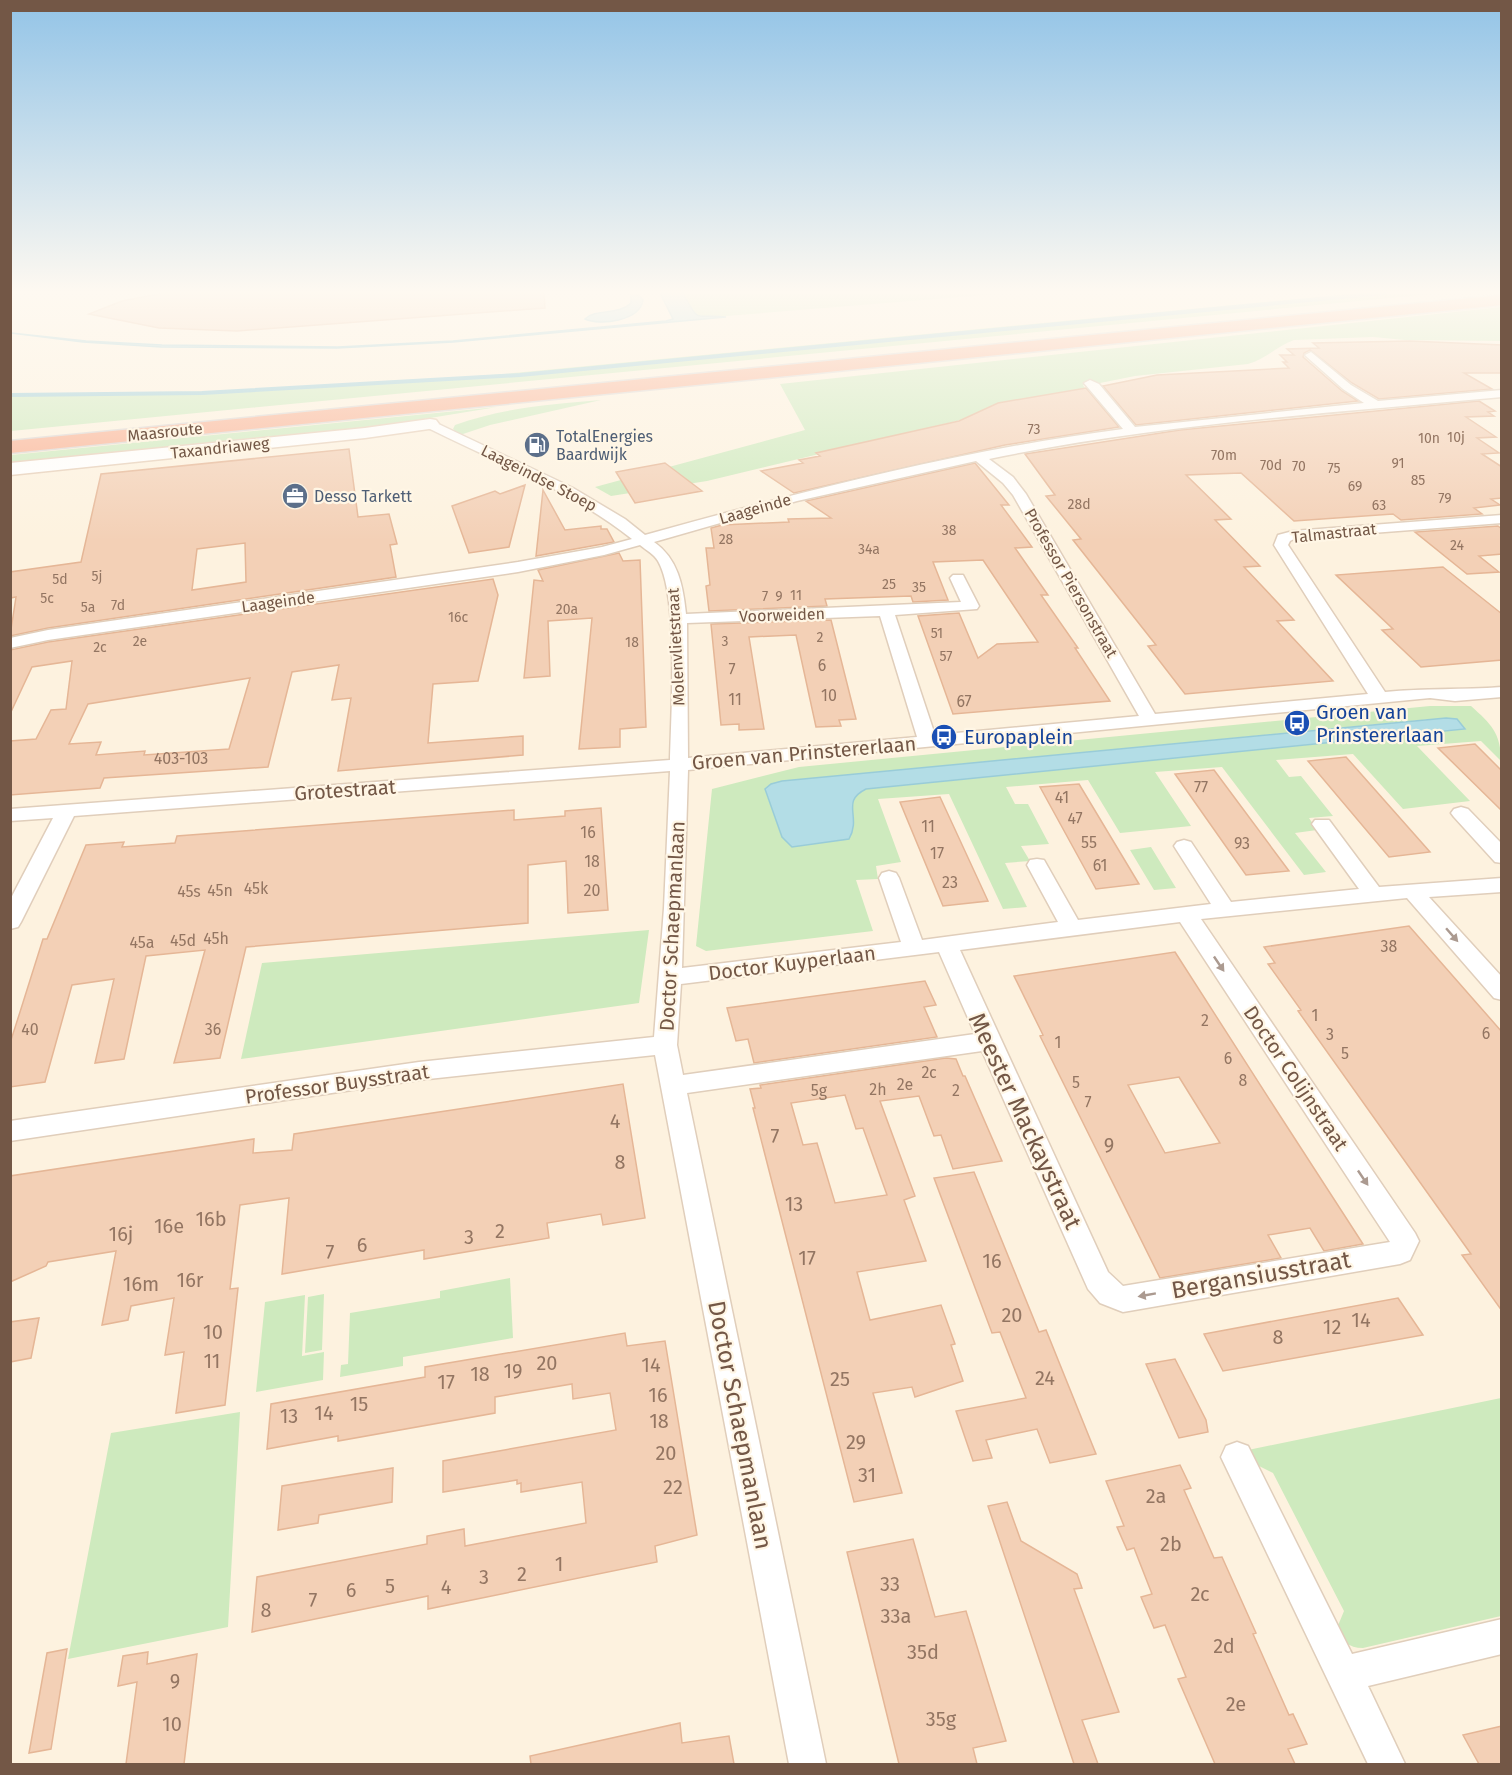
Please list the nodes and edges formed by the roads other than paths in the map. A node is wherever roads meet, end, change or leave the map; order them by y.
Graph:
1 (648, 376) edge
2 (739, 376) edge
3 (1334, 376) edge
4 (1090, 383) dead end
5 (597, 390) junction
6 (1502, 393) edge
7 (1376, 405) junction
8 (430, 424) junction
9 (1131, 431) junction
10 (10, 438) edge
11 (10, 447) edge
12 (979, 457) junction
13 (10, 469) edge
14 (1502, 519) edge
15 (643, 540) junction
16 (958, 578) dead end
17 (886, 611) junction
18 (678, 619) junction
19 (10, 643) edge
20 (1502, 681) edge
21 (1502, 692) edge
22 (1430, 693) junction
23 (1380, 698) junction
24 (1150, 720) junction
25 (928, 741) junction
26 (680, 765) junction
27 (67, 810) junction
28 (1461, 813) dead end
29 (10, 815) edge
30 (1322, 824) dead end
31 (1184, 846) dead end
32 (1502, 857) edge
33 (1037, 865) dead end
34 (889, 878) dead end
35 (1502, 885) edge
36 (1413, 892) junction
37 (1374, 895) junction
38 (1226, 910) junction
39 (1187, 915) junction
40 (10, 922) edge
41 (1072, 929) junction
42 (946, 944) junction
43 (914, 948) junction
44 (671, 977) junction
45 (1502, 992) edge
46 (988, 1041) junction
47 (665, 1045) junction
48 (672, 1086) junction
49 (10, 1131) edge
50 (1405, 1241) joint
51 (1110, 1294) joint
52 (1237, 1457) dead end
53 (1502, 1636) edge
54 (1343, 1674) junction
55 (808, 1764) edge
56 (1387, 1764) edge

1 - 10 highway, Maasroute
2 - 5 highway, Maasroute
3 - 7 street
4 - 9 street
5 - 8 highway
5 - 11 highway, Maasroute
6 - 7 street, Laageinde
7 - 9 street, Laageinde
8 - 13 main road, Taxandriaweg
8 - 15 street, Laageindse Stoep
9 - 12 street, Laageinde
12 - 15 street, Laageinde
12 - 24 street, Professor Piersonstraat
14 - 23 street, Talmastraat
15 - 18 street, Molenvlietstraat
15 - 19 street, Laageinde
16 - 17 street, Voorweiden
17 - 18 street, Voorweiden
17 - 25 street
18 - 26 street, Molenvlietstraat
20 - 22 street, Groen van Prinstererlaan
21 - 22 street, Groen van Prinstererlaan
22 - 23 street, Groen van Prinstererlaan
23 - 24 street, Groen van Prinstererlaan
24 - 25 street, Groen van Prinstererlaan
25 - 26 street, Groen van Prinstererlaan
26 - 27 street, Grotestraat
26 - 44 street, Doctor Schaepmanlaan
27 - 29 street, Grotestraat
27 - 40 street
28 - 32 street
30 - 37 street
31 - 38 street
33 - 41 street
34 - 43 street
35 - 36 street, Doctor Kuyperlaan
36 - 37 street, Doctor Kuyperlaan
36 -> 45 street
37 - 38 street, Doctor Kuyperlaan
38 - 39 street, Doctor Kuyperlaan
39 - 41 street, Doctor Kuyperlaan
39 -> 50 street, Doctor Colijnstraat
41 - 42 street, Doctor Kuyperlaan
42 - 43 street, Doctor Kuyperlaan
42 - 46 street, Meester Mackaystraat
43 - 44 street, Doctor Kuyperlaan
44 - 47 street, Doctor Schaepmanlaan
46 - 48 street
46 - 51 street, Meester Mackaystraat
47 - 48 street, Doctor Schaepmanlaan
47 - 49 street, Professor Buysstraat
48 - 55 street, Doctor Schaepmanlaan
50 -> 51 street, Bergansiusstraat
52 - 54 street
53 - 54 street
54 - 56 street

